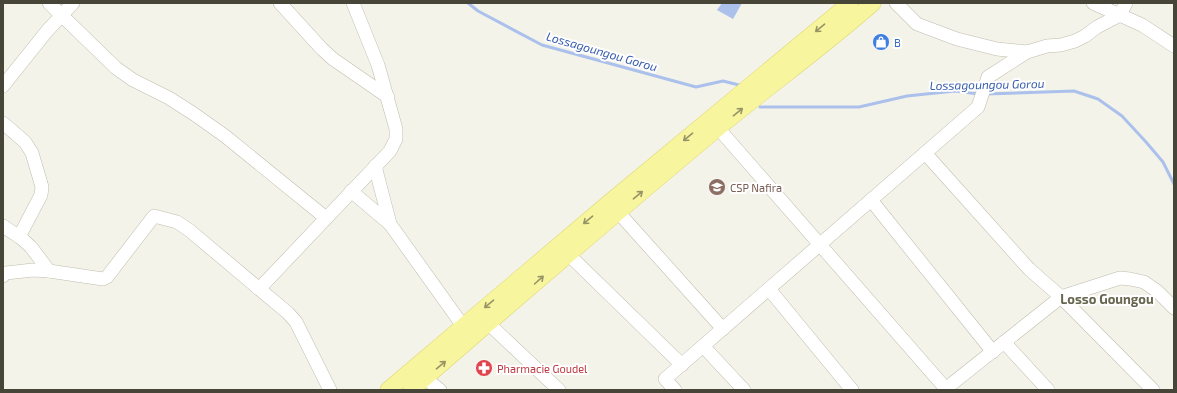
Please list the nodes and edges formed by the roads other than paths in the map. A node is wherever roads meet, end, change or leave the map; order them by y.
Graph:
1 (49, 3) edge
2 (73, 3) edge
3 (280, 3) edge
4 (353, 3) edge
5 (873, 3) edge
6 (896, 3) edge
7 (1093, 3) edge
8 (848, 8) edge
9 (1123, 9) edge
10 (63, 16) junction
11 (1174, 46) edge
12 (1027, 52) junction
13 (3, 86) edge
14 (388, 97) junction
15 (3, 123) edge
16 (718, 128) junction
17 (925, 153) junction
18 (375, 166) junction
19 (351, 192) junction
20 (871, 200) junction
21 (618, 212) junction
22 (326, 218) junction
23 (390, 224) junction
24 (3, 226) edge
25 (19, 237) junction
26 (820, 244) junction
27 (568, 254) junction
28 (49, 271) junction
29 (3, 276) edge
30 (769, 288) junction
31 (259, 289) junction
32 (1061, 297) junction
33 (1174, 308) edge
34 (489, 324) junction
35 (463, 326) junction
36 (723, 329) junction
37 (1004, 342) junction
38 (703, 346) junction
39 (993, 352) junction
40 (682, 365) junction
41 (425, 378) junction
42 (330, 390) edge
43 (388, 390) edge
44 (411, 390) edge
45 (440, 390) edge
46 (559, 390) edge
47 (675, 390) edge
48 (744, 390) edge
49 (852, 390) edge
50 (946, 390) edge
51 (1048, 390) edge
52 (1153, 390) edge

1 - 10 street
2 - 10 street
3 - 14 street
4 - 14 street
5 - 8 main road
6 - 12 street
7 - 9 street
16 -> 8 main road
8 -> 35 main road
9 - 11 street
9 - 12 street
10 - 13 street
10 - 22 street
12 - 17 street
14 - 18 street
15 - 25 street
21 -> 16 main road
16 - 26 street
17 - 20 street
17 - 32 street
18 - 19 street
18 - 23 street
19 - 22 street
19 - 23 street
20 - 26 street
20 - 39 street
21 - 27 main road
21 - 36 street
22 - 31 street
23 - 35 street
24 - 25 street
25 - 28 street
26 - 30 street
26 - 50 street
34 -> 27 main road
27 - 40 street
28 - 29 street
28 - 31 street
30 - 36 street
30 - 49 street
31 - 42 street
32 - 33 street
32 - 37 street
32 - 52 street
41 -> 34 main road
34 - 46 street
35 - 43 main road
36 - 38 street
37 - 39 street
37 - 51 street
38 - 40 street
38 - 48 street
39 - 50 street
40 - 47 street
41 - 44 main road
41 - 45 street

